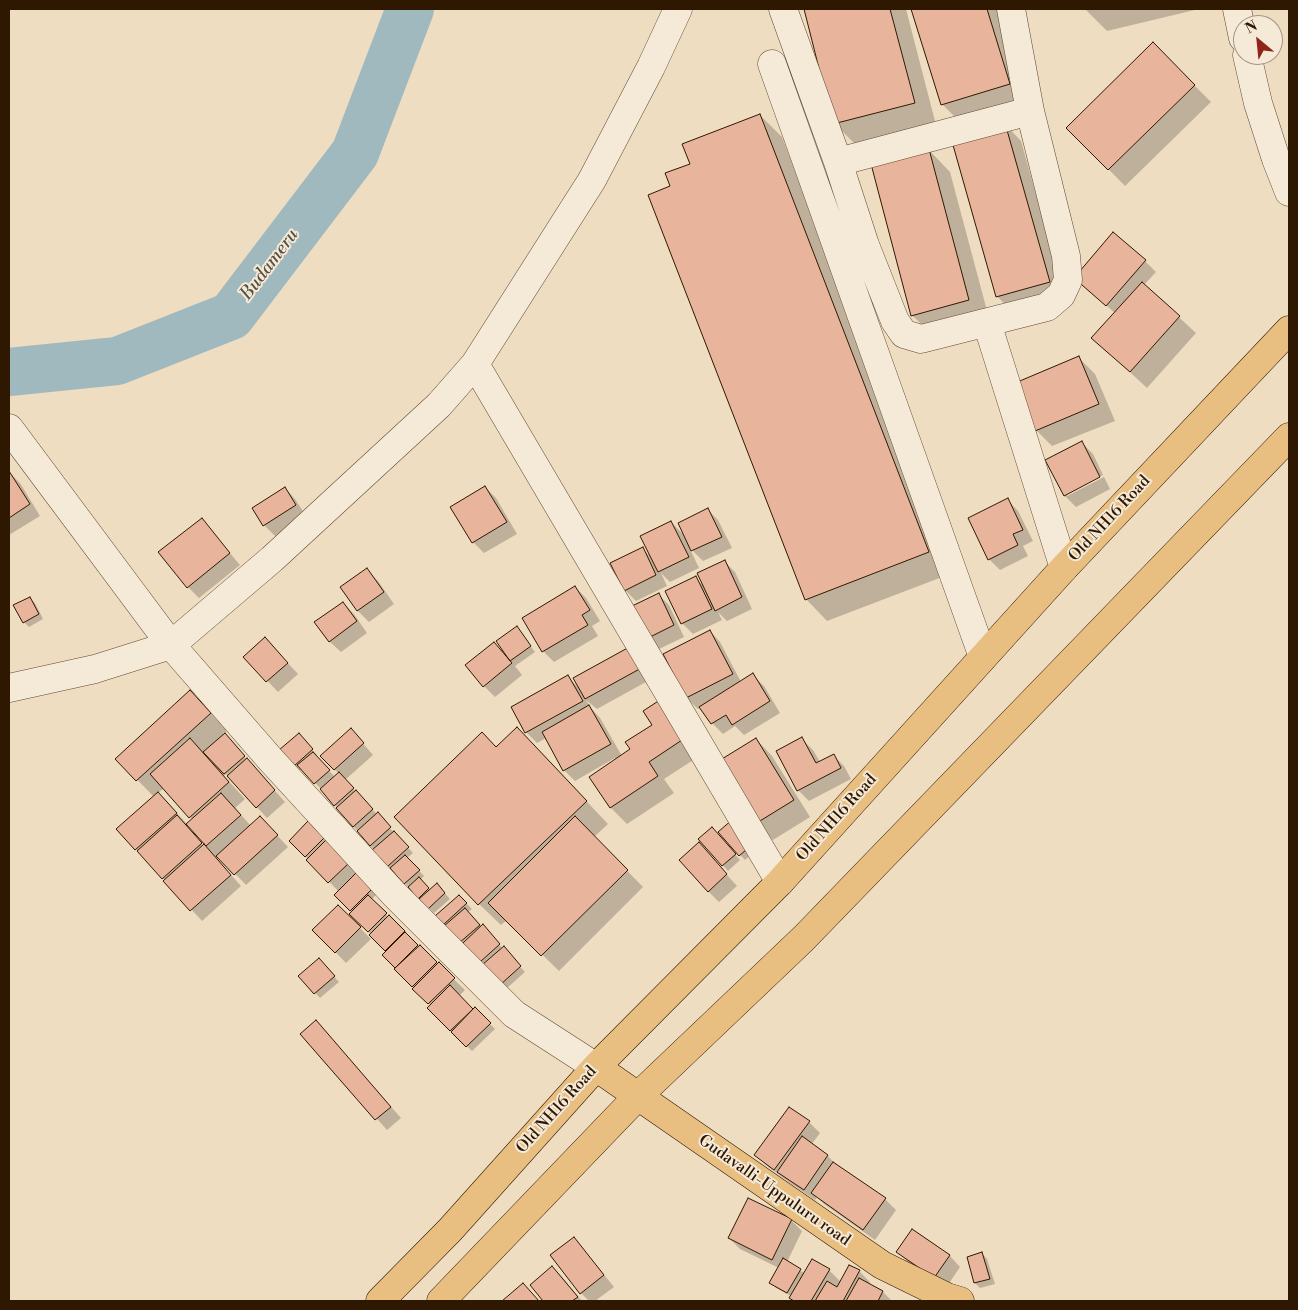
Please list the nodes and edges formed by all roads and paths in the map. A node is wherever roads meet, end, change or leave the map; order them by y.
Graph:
1 (678, 9) edge
2 (783, 9) edge
3 (1011, 9) edge
4 (772, 64) dead end
5 (1249, 65) edge
6 (1030, 111) junction
7 (838, 162) junction
8 (1289, 192) edge
9 (987, 323) junction
10 (1289, 330) edge
11 (475, 364) junction
12 (11, 432) edge
13 (1289, 438) edge
14 (1064, 568) junction
15 (171, 645) junction
16 (983, 656) junction
17 (9, 688) edge
18 (780, 882) junction
19 (596, 1068) junction
20 (637, 1096) junction
21 (446, 1300) edge
22 (380, 1301) edge
23 (960, 1301) edge

1 - 11 street
2 - 7 street
3 - 6 street
4 - 16 street
5 - 8 street
6 - 7 street
6 - 9 street
7 - 9 street
9 - 14 street
10 - 14 main road, Old NH16 Road
11 - 15 street
11 - 18 street
12 - 15 street
13 - 20 main road
14 - 16 main road, Old NH16 Road
15 - 17 street
15 - 19 street
16 - 18 main road, Old NH16 Road
18 - 19 main road, Old NH16 Road
19 - 20 main road, Gudavalli-Uppuluru road
19 - 22 main road, Old NH16 Road
20 - 21 main road
20 - 23 main road, Gudavalli-Uppuluru road

